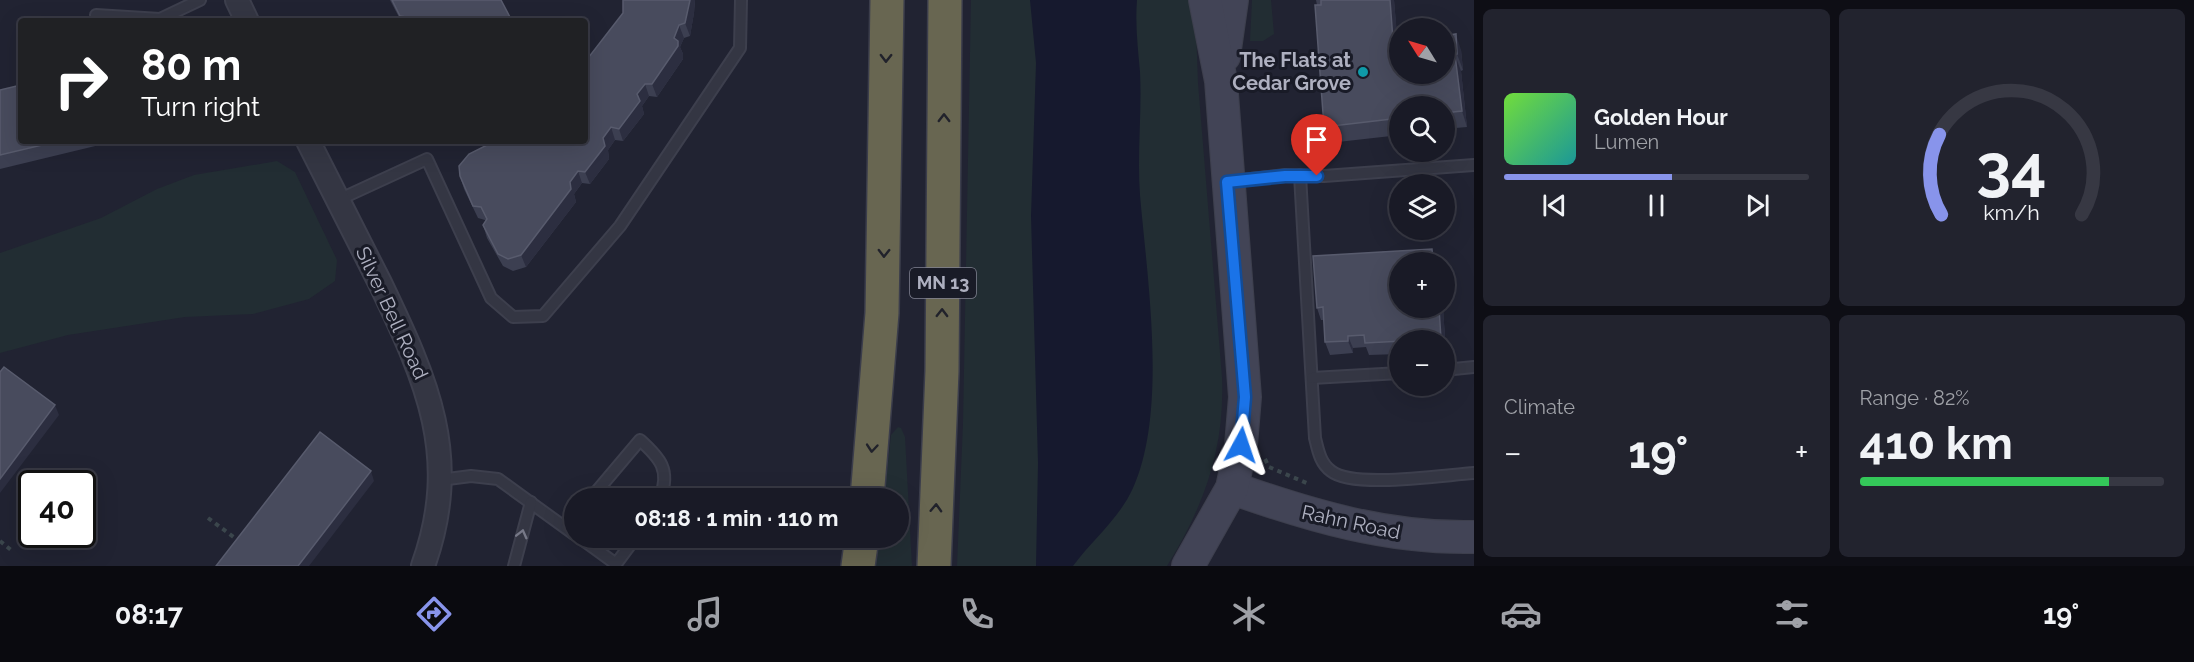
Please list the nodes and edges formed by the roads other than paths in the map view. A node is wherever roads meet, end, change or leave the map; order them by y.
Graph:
1 (200, 0) edge
2 (237, 0) edge
3 (741, 0) edge
4 (887, 0) edge
5 (945, 0) edge
6 (1205, 0) edge
7 (1232, 0) edge
8 (96, 15) dead end
9 (135, 18) edge
10 (165, 18) edge
11 (246, 18) edge
12 (1221, 81) junction
13 (310, 144) edge
14 (1474, 165) edge
15 (1300, 175) junction
16 (1227, 182) junction
17 (338, 200) junction
18 (1474, 367) edge
19 (1455, 369) edge
20 (1389, 374) edge
21 (1312, 378) junction
22 (1474, 473) edge
23 (440, 480) junction
24 (599, 488) edge
25 (664, 488) edge
26 (868, 488) edge
27 (1232, 488) junction
28 (531, 502) junction
29 (564, 526) edge
30 (1474, 537) edge
31 (594, 548) edge
32 (628, 548) edge
33 (860, 548) edge
34 (423, 566) edge
35 (514, 566) edge
36 (858, 566) edge
37 (934, 566) edge
38 (1188, 566) edge

1 - 10 lane
2 - 11 street
3 - 17 lane
4 -> 26 highway, MN 13
37 -> 5 highway, MN 13
6 - 12 street
7 - 12 street
8 - 9 lane
12 - 16 street
13 - 17 street, Silver Bell Road
14 - 15 lane
15 - 16 lane
15 - 21 lane
16 - 27 street
17 - 23 street, Silver Bell Road
18 - 19 lane
20 - 21 lane
21 - 22 lane
23 - 28 lane
23 - 34 street, Silver Bell Road
24 - 25 lane
27 - 30 street, Rahn Road
27 - 38 street
28 - 29 lane
35 -> 28 lane
31 - 32 lane
33 - 36 highway

